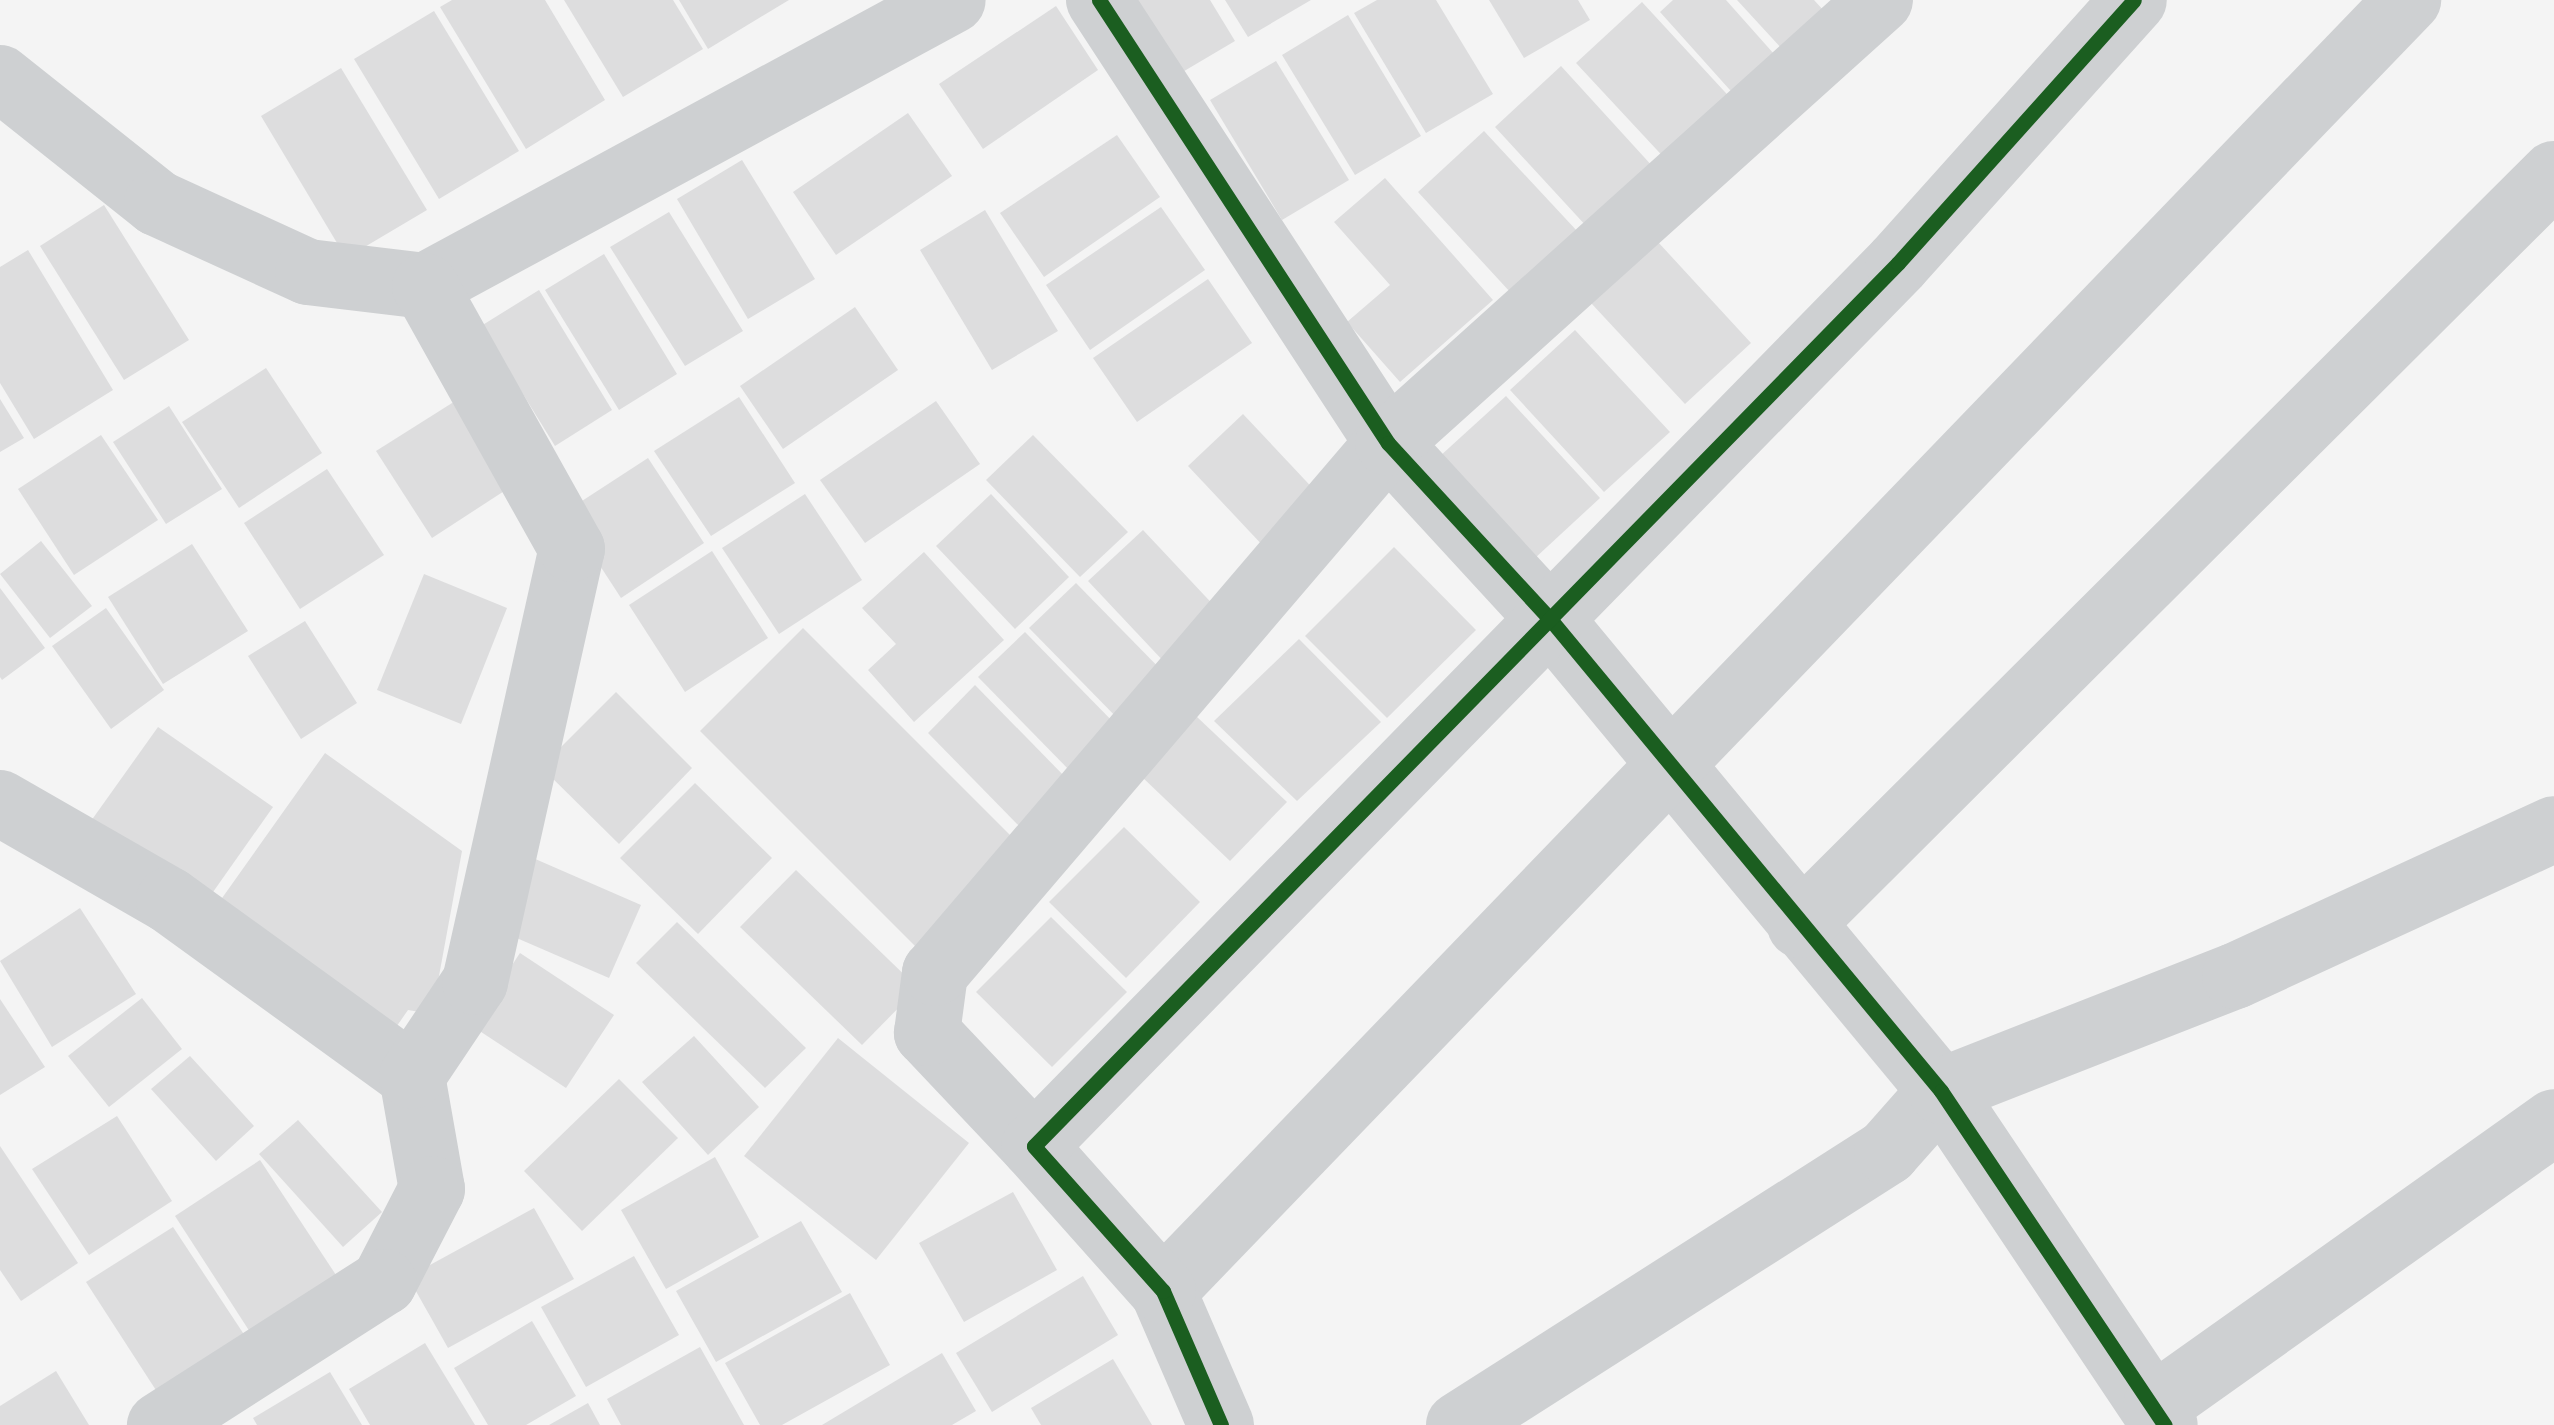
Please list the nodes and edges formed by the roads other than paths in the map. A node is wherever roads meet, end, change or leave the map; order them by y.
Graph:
1 (953, 0) edge
2 (1099, 0) edge
3 (1880, 0) edge
4 (2134, 0) edge
5 (2408, 0) edge
6 (0, 78) edge
7 (2554, 174) edge
8 (425, 286) junction
9 (1388, 443) junction
10 (1550, 620) junction
11 (1668, 771) junction
12 (0, 803) edge
13 (2554, 829) edge
14 (1800, 925) junction
15 (412, 1076) junction
16 (1941, 1091) junction
17 (2554, 1122) edge
18 (1034, 1145) junction
19 (1163, 1291) junction
20 (2160, 1415) edge
21 (160, 1425) edge
22 (1221, 1425) edge
23 (1459, 1425) edge

1 - 8 street
2 - 9 street
3 - 9 street
4 - 10 street
5 - 11 street
6 - 8 street
7 - 14 street
8 - 15 street
9 - 10 street
9 - 18 street
10 - 11 street
10 - 18 street
11 - 14 street
11 - 19 street
12 - 15 street
13 - 16 street
14 - 16 street
15 - 21 street
16 - 20 street
16 - 23 street
17 - 20 street
18 - 19 street
19 - 22 street

